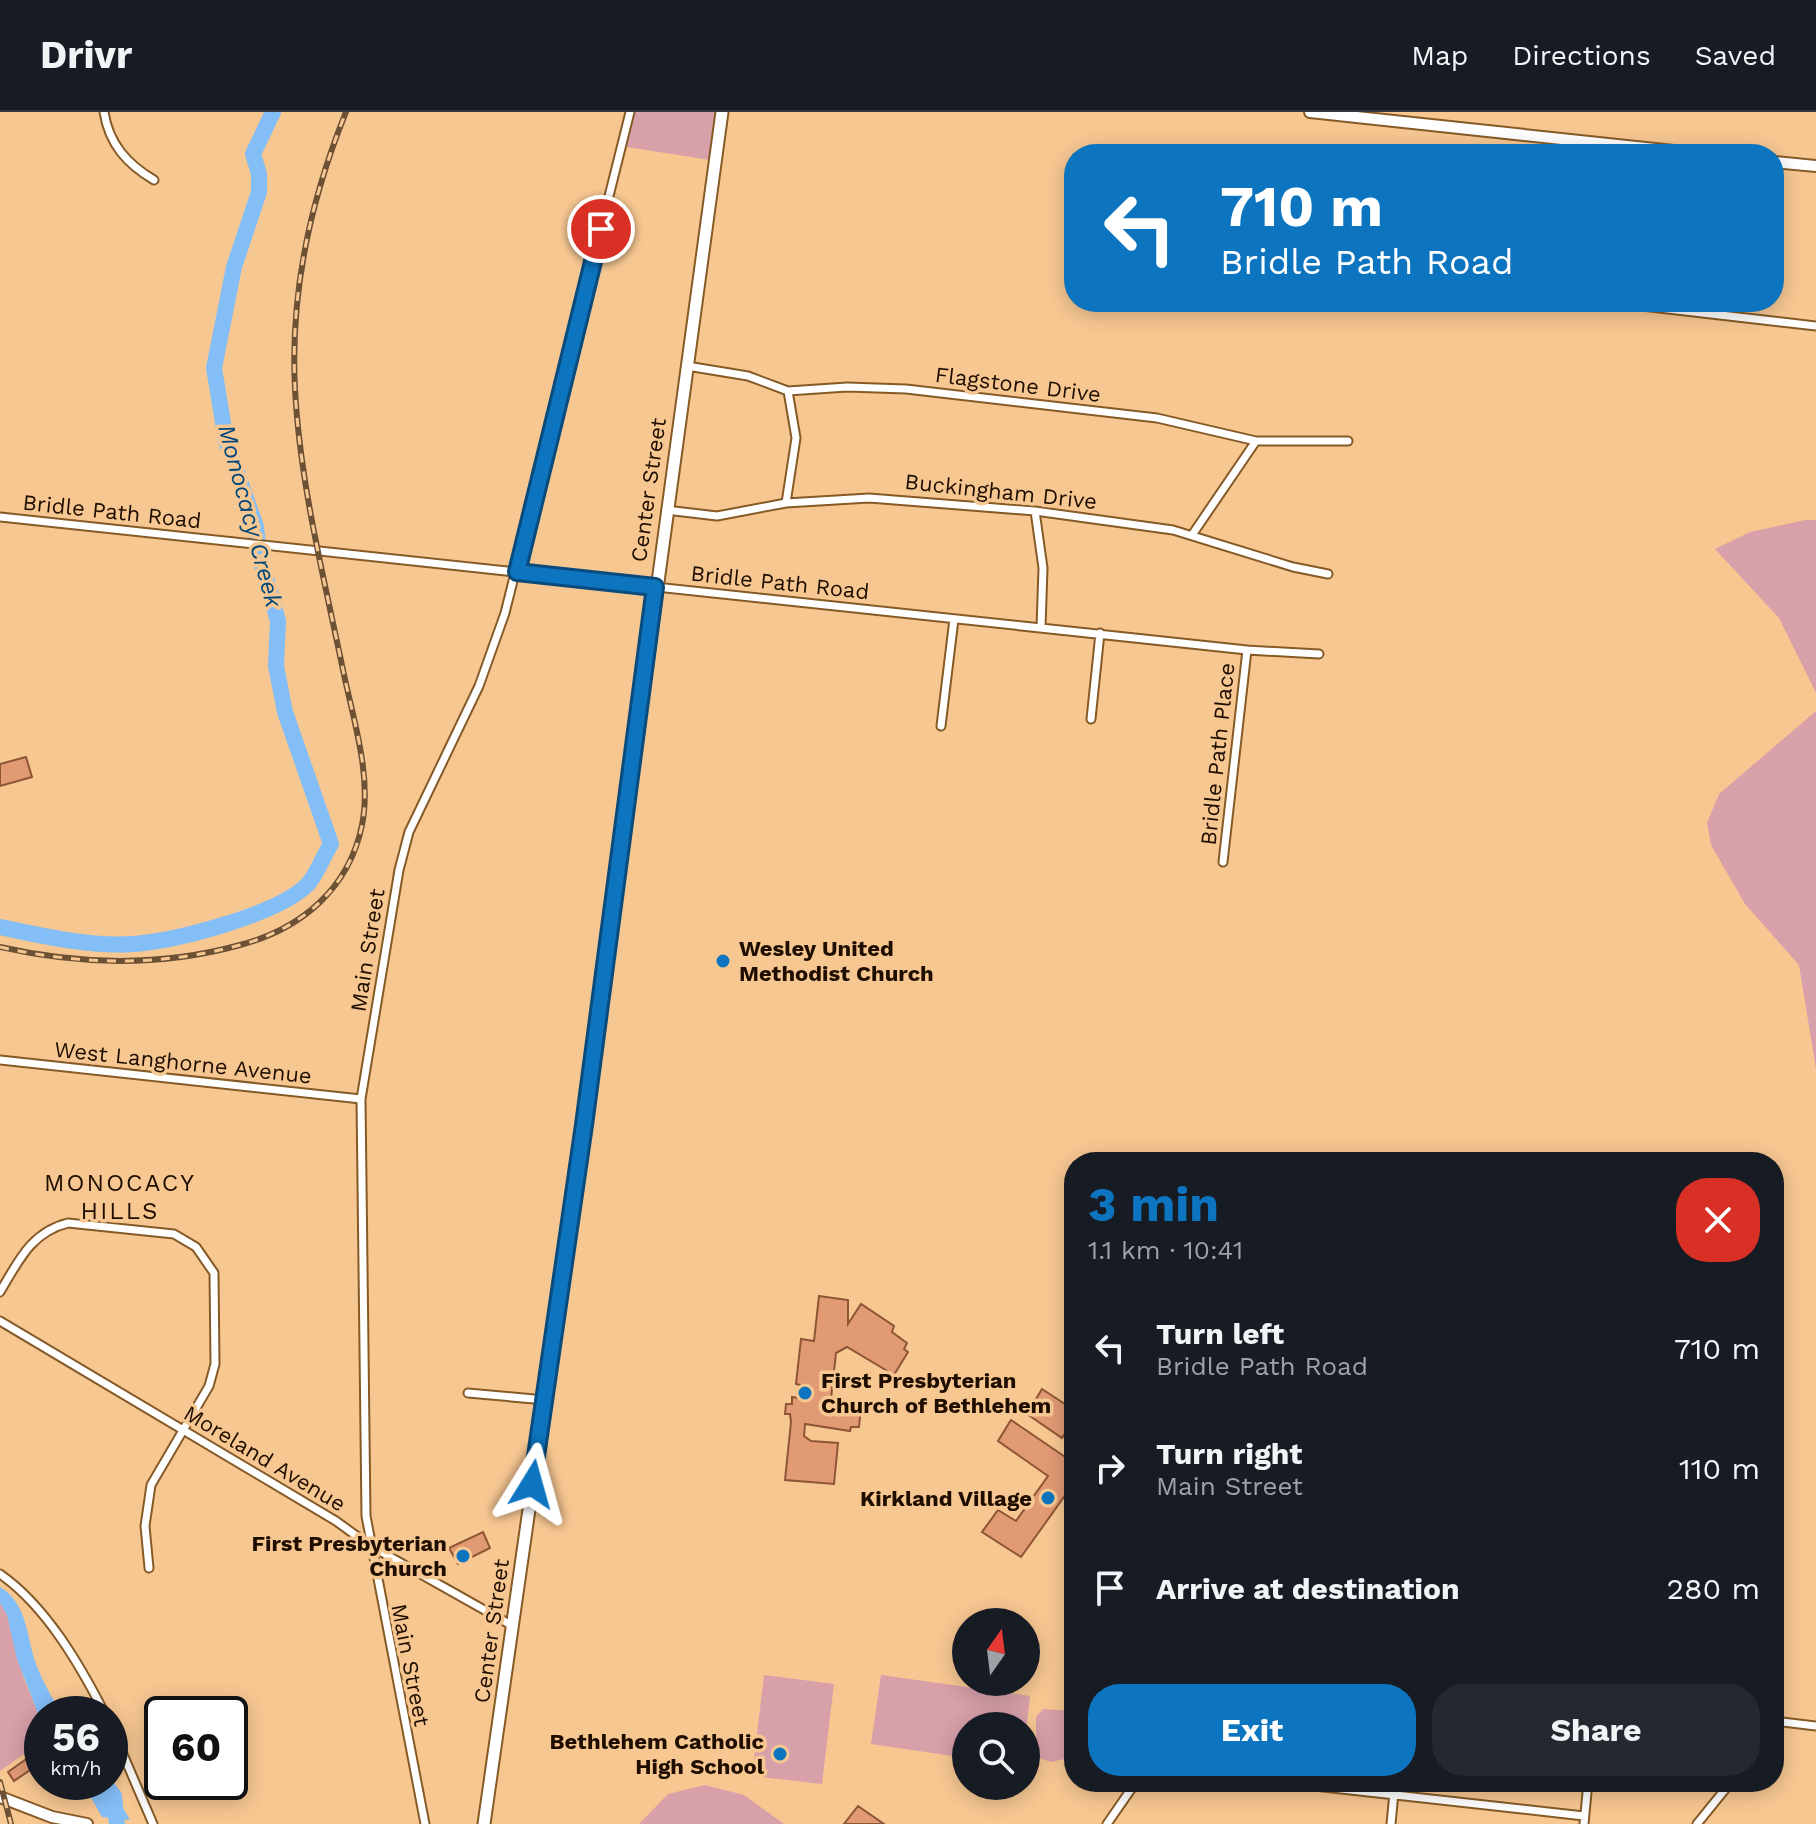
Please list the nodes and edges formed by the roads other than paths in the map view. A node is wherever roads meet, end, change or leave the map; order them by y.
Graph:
1 (104, 112) edge
2 (630, 112) edge
3 (722, 112) edge
4 (1310, 112) edge
5 (1609, 144) edge
6 (1784, 163) edge
7 (1816, 166) edge
8 (154, 180) dead end
9 (1694, 312) edge
10 (1816, 326) edge
11 (685, 366) junction
12 (788, 391) junction
13 (1256, 441) junction
14 (1348, 441) dead end
15 (786, 503) junction
16 (666, 510) junction
17 (1035, 511) junction
18 (0, 517) edge
19 (1192, 535) junction
20 (517, 572) junction
21 (1328, 574) dead end
22 (655, 587) junction
23 (954, 619) junction
24 (1041, 628) junction
25 (1100, 633) junction
26 (1247, 650) junction
27 (1319, 654) dead end
28 (1091, 719) dead end
29 (941, 726) dead end
30 (1223, 862) dead end
31 (0, 1060) edge
32 (361, 1099) junction
33 (0, 1292) edge
34 (0, 1321) edge
35 (468, 1393) dead end
36 (545, 1400) junction
37 (182, 1429) junction
38 (369, 1545) junction
39 (149, 1568) dead end
40 (0, 1574) edge
41 (511, 1625) junction
42 (95, 1696) edge
43 (1784, 1722) edge
44 (1816, 1726) edge
45 (128, 1766) edge
46 (1129, 1792) edge
47 (1361, 1792) edge
48 (1394, 1792) edge
49 (1587, 1792) edge
50 (1723, 1792) edge
51 (1394, 1796) junction
52 (0, 1797) edge
53 (1584, 1820) edge
54 (87, 1824) edge
55 (153, 1824) edge
56 (425, 1824) edge
57 (484, 1824) edge
58 (1107, 1824) edge
59 (1391, 1824) edge
60 (1697, 1824) edge

1 - 8 street
2 - 20 street, Main Street
3 - 11 main road, Center Street
4 - 5 street
6 - 7 street
9 - 10 street
11 - 12 street, Flagstone Drive
11 - 16 main road, Center Street
12 - 13 street, Flagstone Drive
12 - 15 street
13 - 14 street, Flagstone Drive
13 - 19 street
15 - 16 street, Buckingham Drive
15 - 17 street, Buckingham Drive
16 - 22 main road, Center Street
17 - 19 street, Buckingham Drive
17 - 24 street
18 - 20 street, Bridle Path Road
19 - 21 street, Buckingham Drive
20 - 22 street, Bridle Path Road
20 - 32 street, Main Street
22 - 23 street, Bridle Path Road
22 - 36 main road, Center Street
23 - 24 street, Bridle Path Road
23 - 29 street
24 - 25 street, Bridle Path Road
25 - 26 street, Bridle Path Road
25 - 28 street
26 - 27 street, Bridle Path Road
26 - 30 street, Bridle Path Place
31 - 32 street, West Langhorne Avenue
32 - 38 street, Main Street
33 - 37 street
34 - 37 street, Moreland Avenue
35 - 36 street
36 - 41 main road, Center Street
37 - 38 street, Moreland Avenue
37 - 39 street
38 - 41 street, Moreland Avenue
38 - 56 street, Main Street
40 - 42 street
41 - 57 main road, Center Street
43 - 44 street
45 - 55 street
46 - 58 street
47 - 51 street
48 - 51 street
49 - 53 street
50 - 60 street
51 - 53 street
51 - 59 street
52 - 54 street

